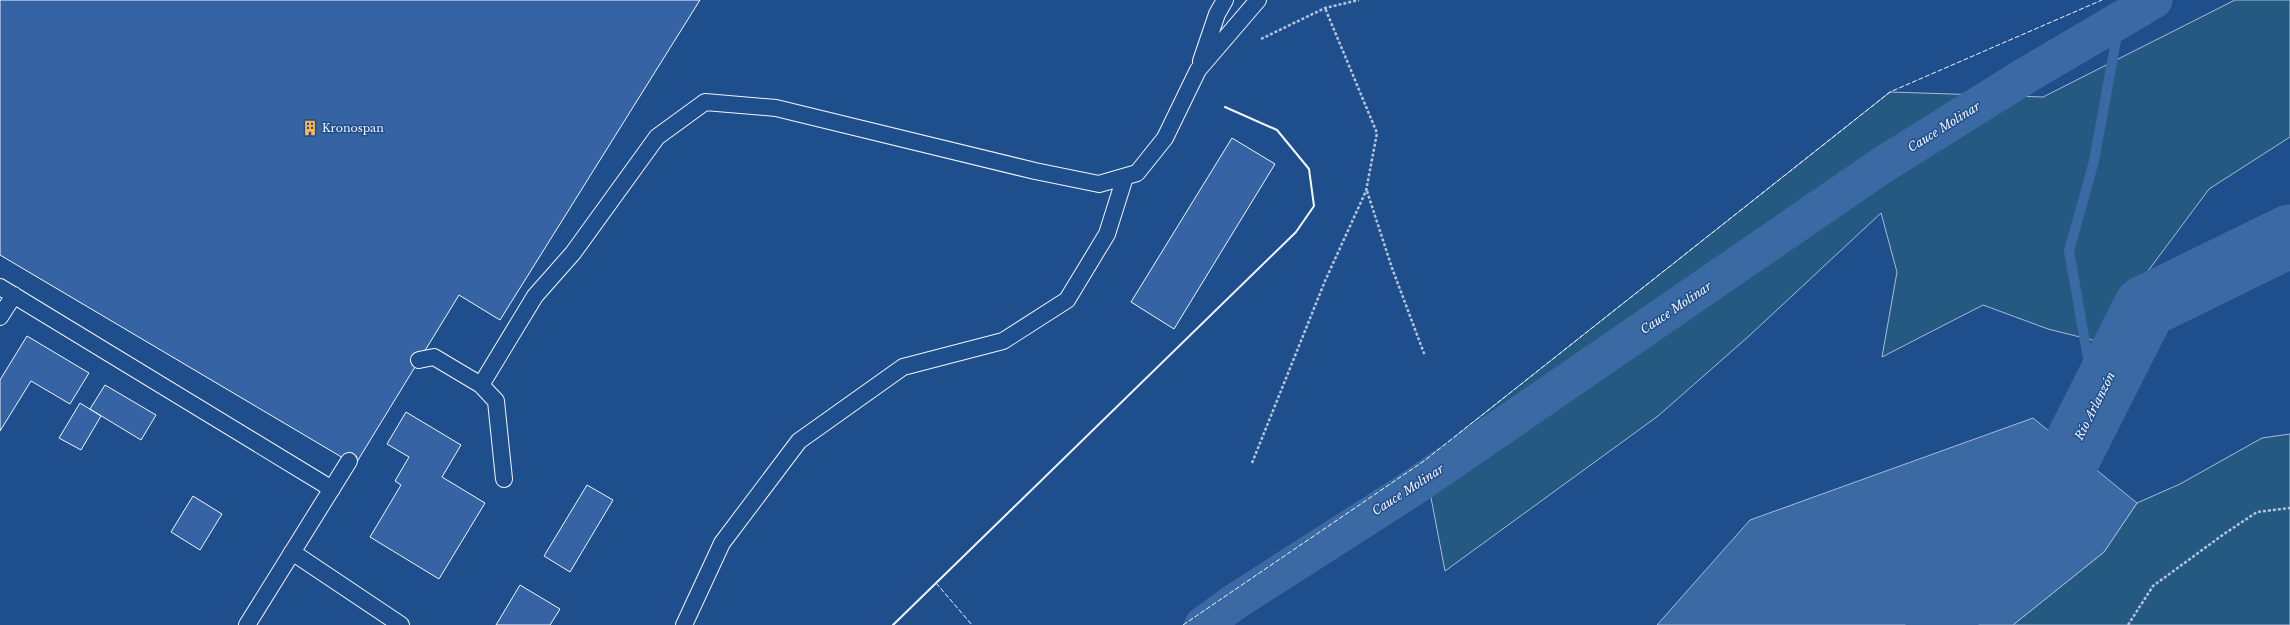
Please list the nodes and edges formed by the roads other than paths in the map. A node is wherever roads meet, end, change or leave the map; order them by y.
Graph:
1 (1225, 0) edge
2 (1258, 0) edge
3 (1198, 70) junction
4 (1125, 177) junction
5 (7, 291) edge
6 (0, 317) edge
7 (419, 360) dead end
8 (481, 385) junction
9 (349, 461) dead end
10 (504, 479) dead end
11 (332, 489) junction
12 (292, 552) junction
13 (247, 625) edge
14 (401, 625) edge
15 (684, 625) edge

1 - 3 lane
2 - 3 lane
3 - 4 lane
4 - 8 lane
4 - 15 lane
5 - 6 lane
5 - 11 lane
7 - 8 lane
8 - 10 lane
9 - 11 lane
11 - 12 lane
12 - 13 lane
12 - 14 lane

